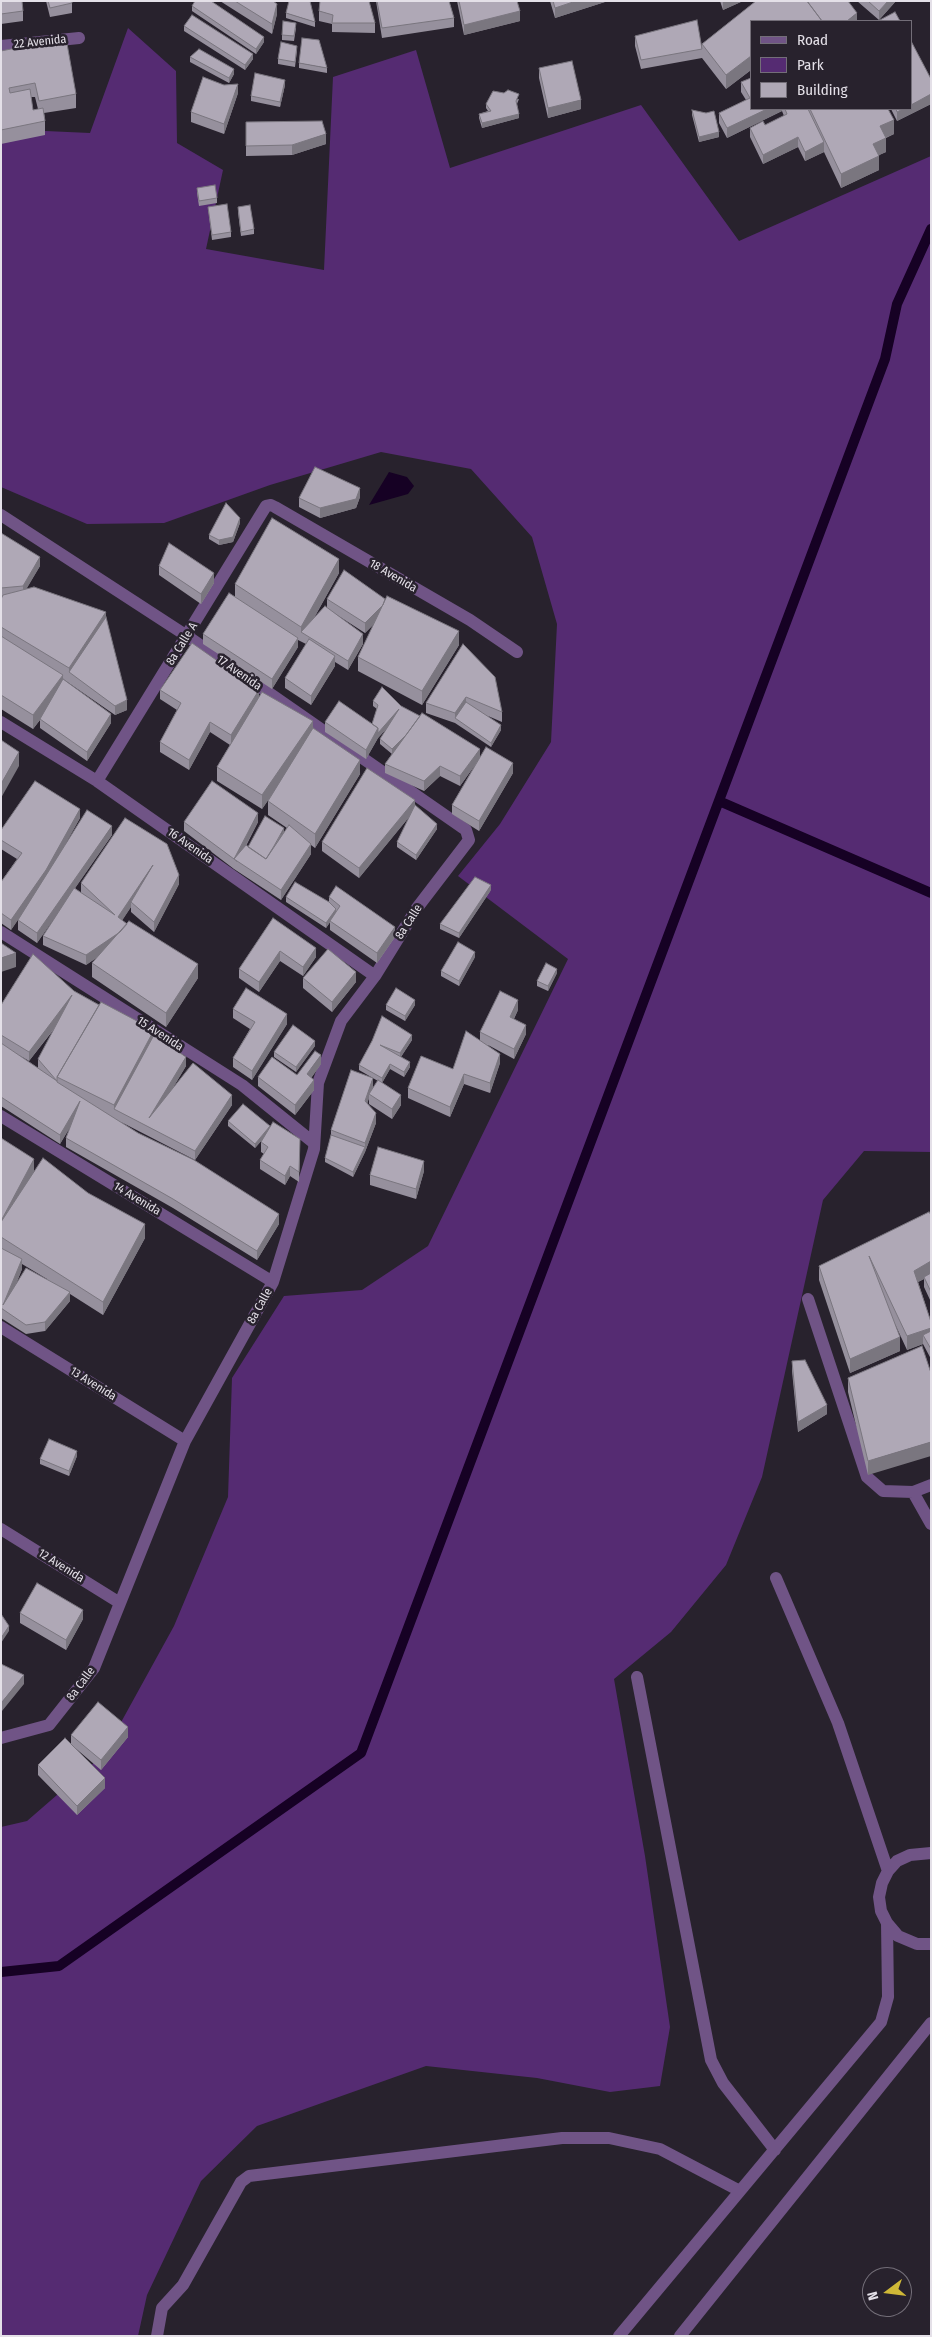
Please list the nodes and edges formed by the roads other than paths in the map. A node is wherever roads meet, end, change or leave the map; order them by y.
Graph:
1 (79, 38) dead end
2 (1, 46) edge
3 (266, 506) joint
4 (1, 515) edge
5 (187, 636) junction
6 (518, 652) dead end
7 (1, 722) edge
8 (97, 781) junction
9 (469, 840) joint
10 (1, 932) edge
11 (376, 976) junction
12 (1, 1116) edge
13 (314, 1143) junction
14 (274, 1282) junction
15 (808, 1299) dead end
16 (1, 1327) edge
17 (185, 1441) junction
18 (931, 1485) edge
19 (913, 1492) junction
20 (931, 1524) edge
21 (1, 1529) edge
22 (776, 1578) dead end
23 (120, 1603) junction
24 (637, 1677) dead end
25 (1, 1738) edge
26 (931, 1853) edge
27 (888, 1871) junction
28 (887, 1923) junction
29 (931, 1944) edge
30 (931, 2023) edge
31 (775, 2150) junction
32 (740, 2191) junction
33 (157, 2336) edge
34 (618, 2336) edge
35 (680, 2336) edge

1 - 2 street, 22 Avenida
3 - 5 street, 8a Calle A
3 - 6 street, 18 Avenida
4 - 5 street, 17 Avenida
5 - 8 street, 8a Calle A
5 - 9 street, 17 Avenida
7 - 8 street, 16 Avenida
8 - 11 street, 16 Avenida
9 - 11 street, 8a Calle
10 - 13 street, 15 Avenida
11 - 13 street, 8a Calle
12 - 14 street, 14 Avenida
13 - 14 street, 8a Calle
14 - 17 street, 8a Calle
15 - 19 street
16 - 17 street, 13 Avenida
17 - 23 street, 8a Calle
18 - 19 street
19 - 20 street
21 - 23 street, 12 Avenida
22 - 27 street
23 - 25 street, 8a Calle
24 - 31 street
26 - 27 street
27 - 28 street
28 - 29 street
28 - 31 street
30 - 35 street
31 - 32 street
32 - 33 street
32 - 34 street

